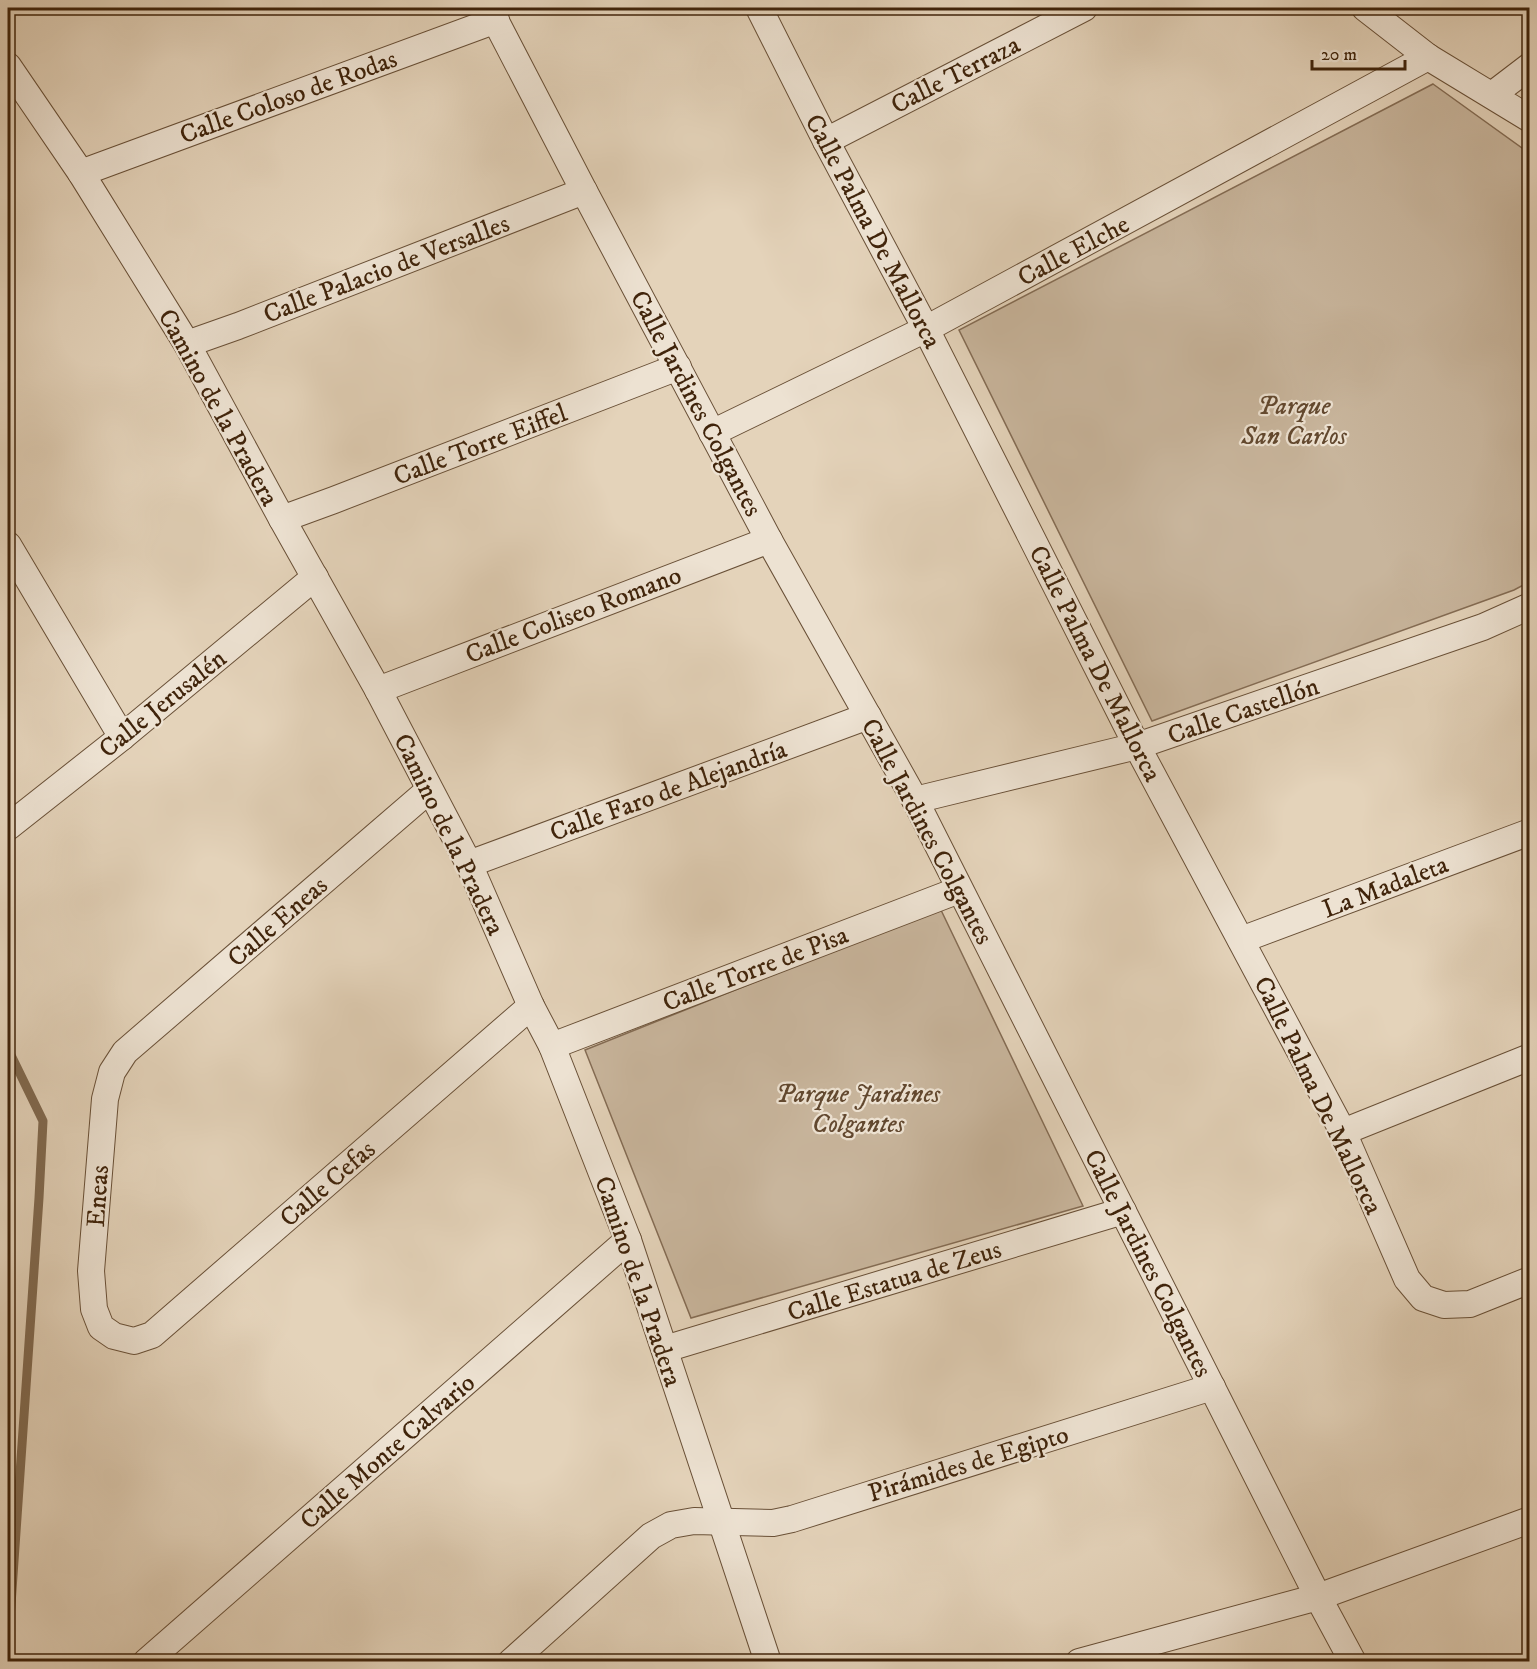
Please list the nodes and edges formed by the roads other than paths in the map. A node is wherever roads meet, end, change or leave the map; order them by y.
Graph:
1 (759, 8) edge
2 (1084, 8) edge
3 (1365, 8) edge
4 (492, 14) edge
5 (1428, 57) junction
6 (8, 66) edge
7 (1530, 66) edge
8 (1492, 95) junction
9 (1530, 119) edge
10 (826, 141) junction
11 (81, 173) junction
12 (584, 191) junction
13 (926, 329) junction
14 (187, 344) junction
15 (678, 367) junction
16 (712, 434) junction
17 (282, 519) junction
18 (769, 540) junction
19 (8, 545) edge
20 (315, 577) junction
21 (1530, 606) edge
22 (378, 690) junction
23 (868, 716) junction
24 (122, 738) junction
25 (1137, 746) junction
26 (429, 790) junction
27 (915, 800) junction
28 (8, 828) edge
29 (1530, 832) edge
30 (469, 864) junction
31 (959, 890) junction
32 (1241, 940) junction
33 (531, 1006) junction
34 (552, 1046) junction
35 (125, 1053) joint
36 (1530, 1057) edge
37 (1343, 1132) junction
38 (1123, 1211) junction
39 (628, 1240) junction
40 (1530, 1280) edge
41 (114, 1336) joint
42 (665, 1349) junction
43 (1212, 1387) junction
44 (1530, 1520) edge
45 (721, 1521) junction
46 (1318, 1597) junction
47 (146, 1662) edge
48 (511, 1662) edge
49 (768, 1662) edge
50 (1079, 1662) edge
51 (1353, 1662) edge

1 - 10 street, Calle Palma De Mallorca
2 - 10 street, Calle Terraza
3 - 5 street
4 - 11 street, Calle Coloso de Rodas
4 - 12 street, Calle Jardines Colgantes
5 - 8 street
5 - 13 street, Calle Elche
6 - 11 street, Camino de la Pradera
7 - 8 street
8 - 9 street
10 - 13 street, Calle Palma De Mallorca
11 - 14 street, Camino de la Pradera
12 - 14 street, Calle Palacio de Versalles
12 - 15 street, Calle Jardines Colgantes
13 - 16 street, Calle Elche
13 - 25 street, Calle Palma De Mallorca
14 - 17 street, Camino de la Pradera
15 - 16 street, Calle Jardines Colgantes
15 - 17 street, Calle Torre Eiffel
16 - 18 street, Calle Jardines Colgantes
17 - 20 street, Camino de la Pradera
18 - 22 street, Calle Coliseo Romano
18 - 23 street, Calle Jardines Colgantes
19 - 24 street
20 - 22 street, Camino de la Pradera
20 - 24 street, Calle Jerusalén
21 - 25 street, Calle Castellón
22 - 26 street, Camino de la Pradera
23 - 27 street, Calle Jardines Colgantes
23 - 30 street, Calle Faro de Alejandría
24 - 28 street, Calle Jerusalén
25 - 27 street, Calle Castellón
25 - 32 street, Calle Palma De Mallorca
26 - 30 street, Camino de la Pradera
26 - 35 street, Calle Eneas
27 - 31 street, Calle Jardines Colgantes
29 - 32 street, La Madaleta
30 - 33 street, Camino de la Pradera
31 - 34 street, Calle Torre de Pisa
31 - 38 street, Calle Jardines Colgantes
32 - 37 street, Calle Palma De Mallorca
33 - 34 street, Camino de la Pradera
33 - 41 street, Calle Cefas
34 - 39 street, Camino de la Pradera
35 - 41 street, Eneas
36 - 37 street
37 - 40 street, Calle Palma De Mallorca
38 - 42 street, Calle Estatua de Zeus
38 - 43 street, Calle Jardines Colgantes
39 - 42 street, Camino de la Pradera
39 - 47 street, Calle Monte Calvario
42 - 45 street, Camino de la Pradera
43 - 45 street, Pirámides de Egipto
43 - 46 street, Calle Jardines Colgantes
44 - 46 street
45 - 48 street, Pirámides de Egipto
45 - 49 street, Camino de la Pradera
46 - 50 street
46 - 51 street, Calle Jardines Colgantes

